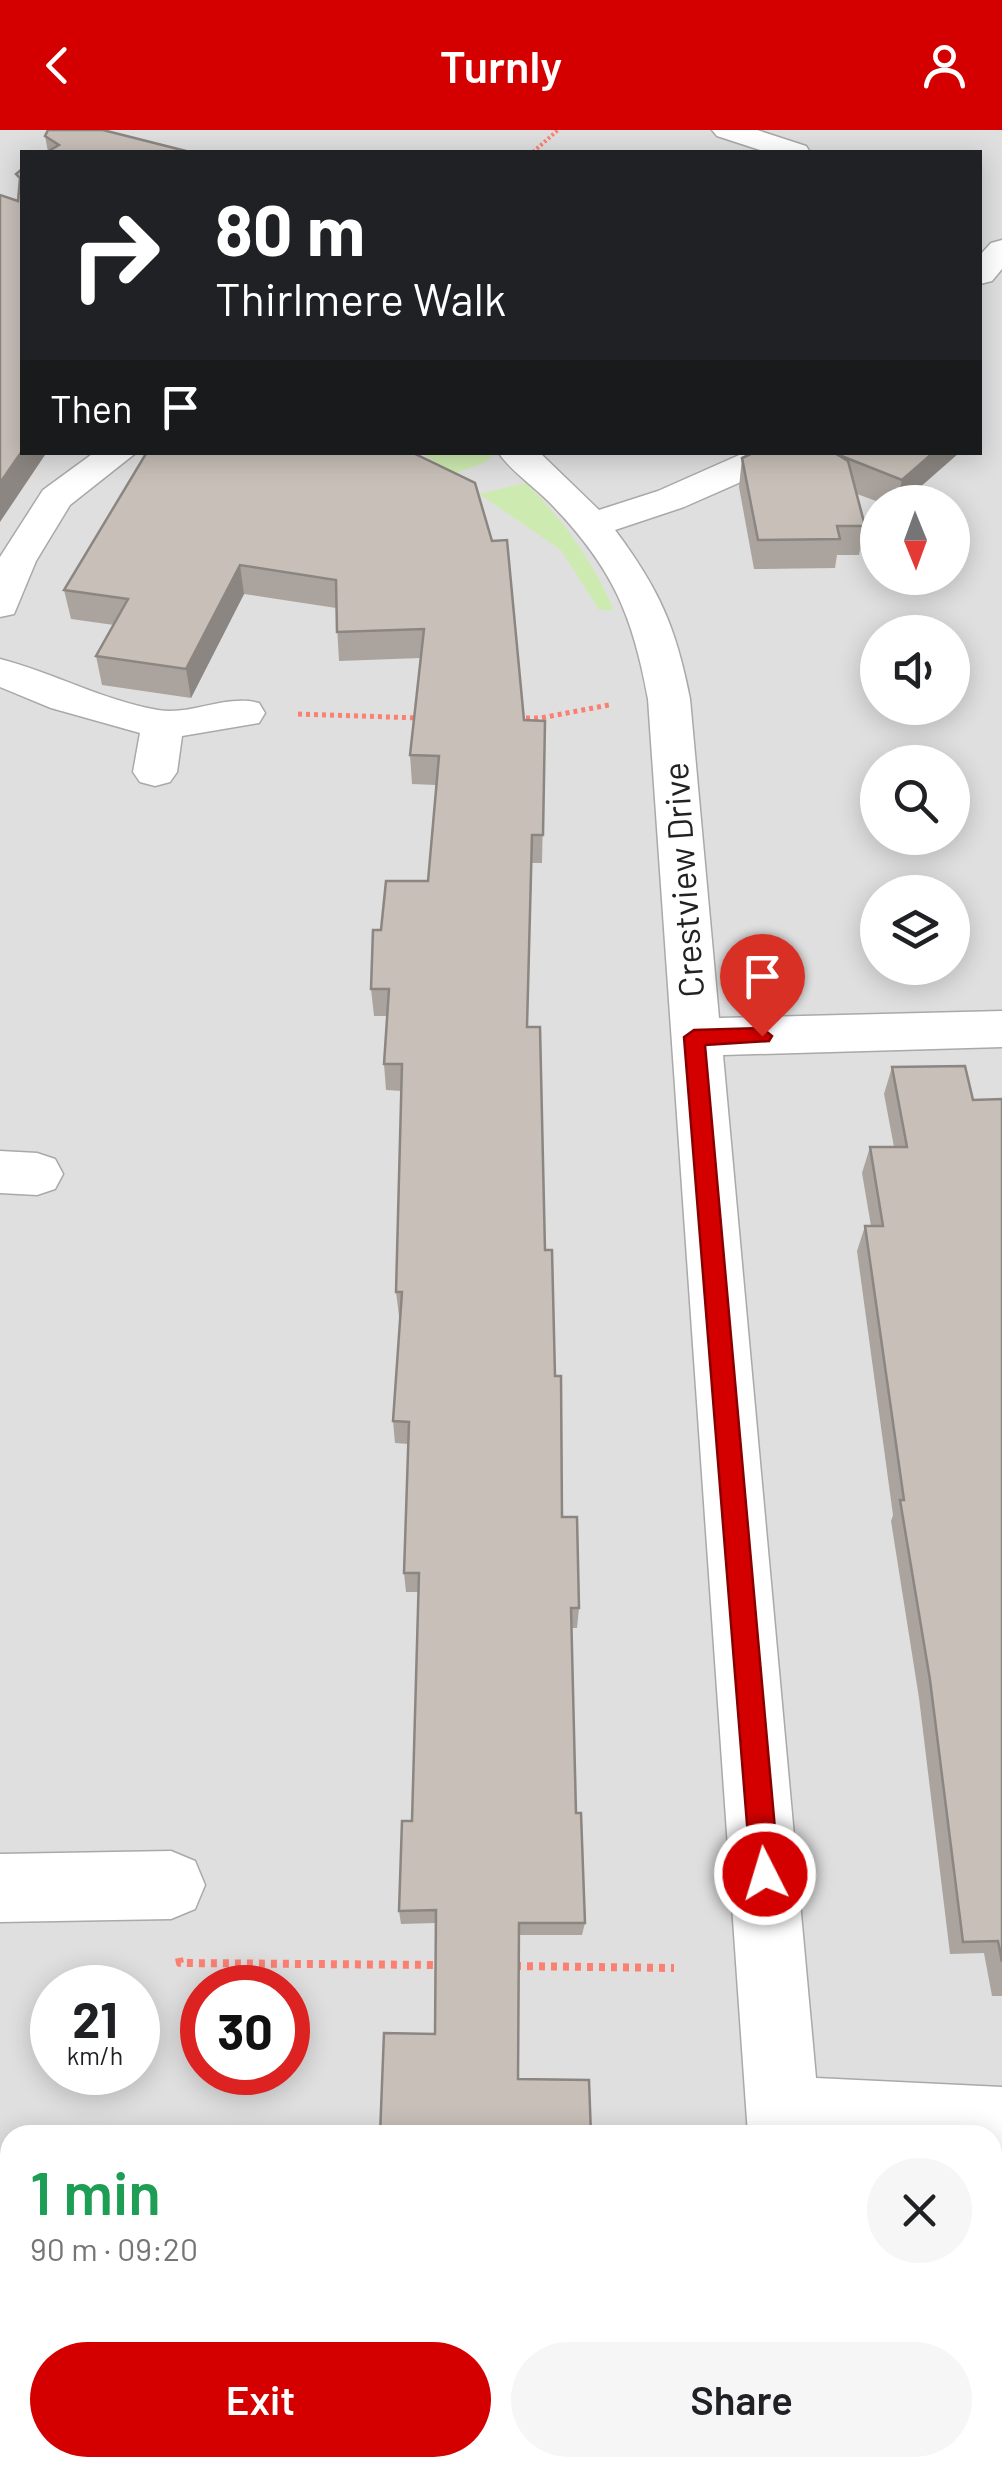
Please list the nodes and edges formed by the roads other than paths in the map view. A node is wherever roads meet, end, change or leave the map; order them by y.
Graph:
1 (727, 130) edge
2 (790, 150) edge
3 (1002, 250) edge
4 (982, 272) edge
5 (115, 455) edge
6 (520, 455) edge
7 (771, 455) edge
8 (593, 525) junction
9 (0, 605) edge
10 (0, 672) edge
11 (244, 714) road end
12 (162, 725) junction
13 (155, 772) dead end
14 (1002, 1029) edge
15 (694, 1037) junction
16 (171, 1885) road end
17 (0, 1888) edge
18 (1002, 2123) edge
19 (785, 2124) edge

1 - 2 street
3 - 4 street
5 - 9 street
6 - 8 street, Crestview Drive
7 - 8 street
8 - 15 street, Crestview Drive
10 - 12 street
11 - 12 street
12 - 13 street
14 - 15 street
15 - 19 street, Crestview Drive
16 - 17 street
18 - 19 street

